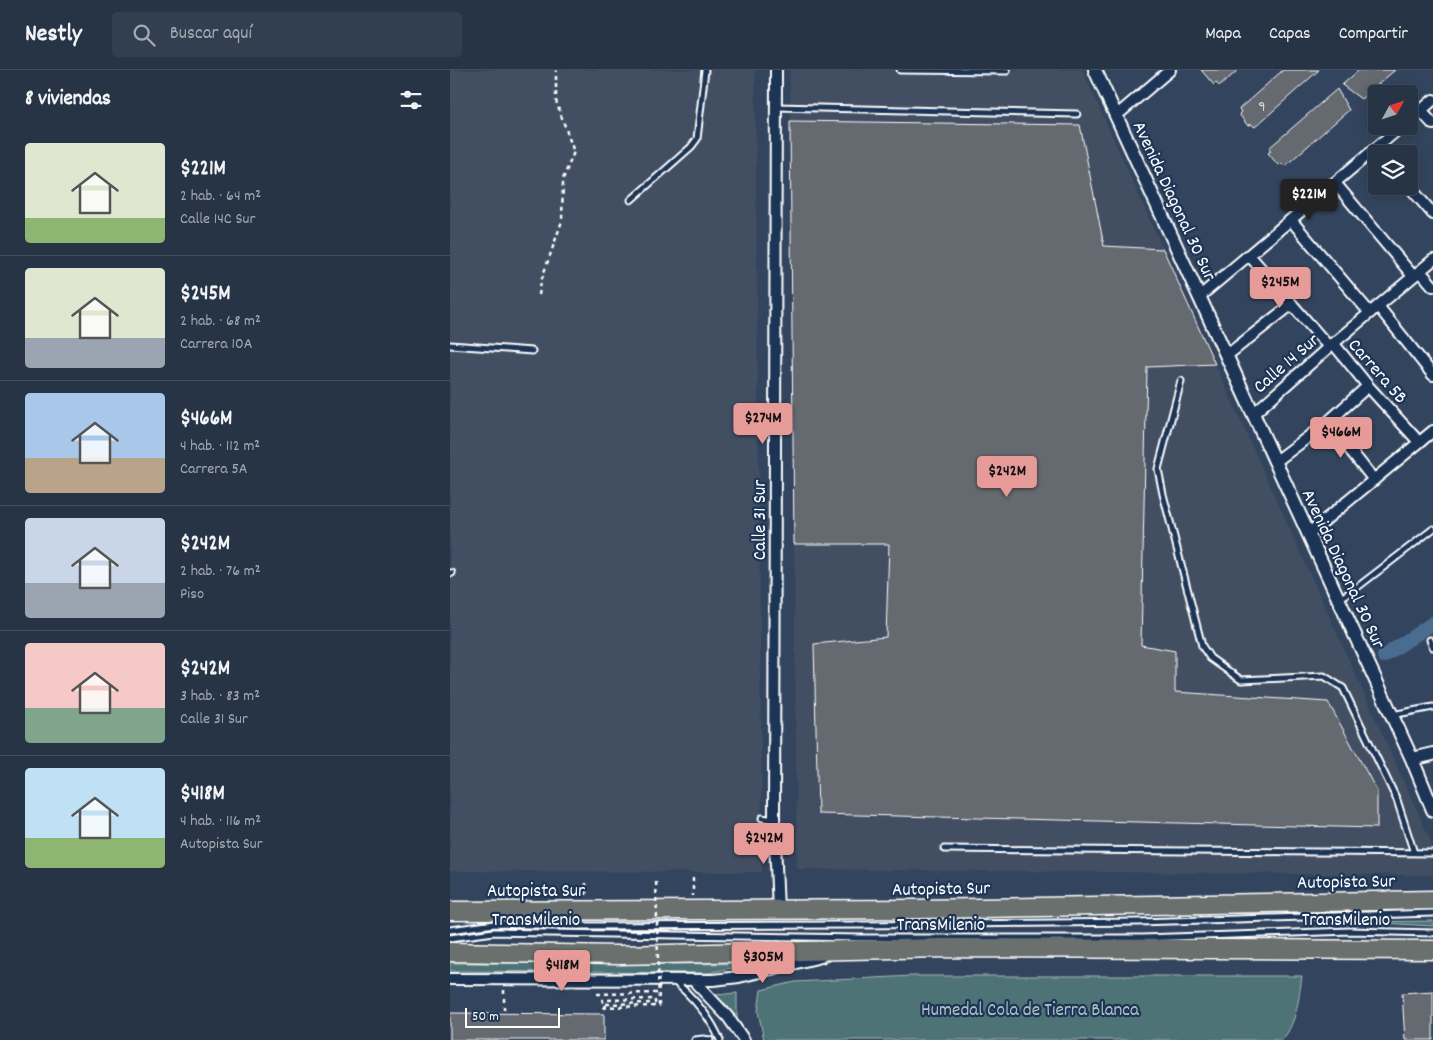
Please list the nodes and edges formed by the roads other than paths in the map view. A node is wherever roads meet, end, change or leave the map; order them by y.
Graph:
1 (705, 70) edge
2 (776, 70) edge
3 (900, 70) edge
4 (1095, 70) edge
5 (1170, 70) edge
6 (1007, 72) dead end
7 (1433, 100) edge
8 (776, 107) junction
9 (1421, 110) junction
10 (1418, 113) edge
11 (1077, 114) dead end
12 (1116, 116) junction
13 (1433, 124) edge
14 (1394, 135) edge
15 (1385, 145) edge
16 (1368, 159) edge
17 (1335, 183) junction
18 (1417, 195) edge
19 (631, 200) dead end
20 (1433, 214) edge
21 (1291, 220) junction
22 (1249, 255) junction
23 (1433, 260) edge
24 (1416, 274) junction
25 (1433, 286) edge
26 (1199, 297) junction
27 (1292, 304) junction
28 (1374, 310) junction
29 (450, 345) edge
30 (1331, 345) junction
31 (532, 351) dead end
32 (1226, 356) junction
33 (1433, 375) edge
34 (1180, 381) dead end
35 (1368, 386) junction
36 (1253, 414) junction
37 (1328, 422) junction
38 (1433, 431) edge
39 (1419, 442) junction
40 (1275, 462) junction
41 (1374, 480) junction
42 (1433, 529) edge
43 (1308, 534) junction
44 (1338, 599) junction
45 (1430, 640) dead end
46 (1433, 648) edge
47 (1433, 707) edge
48 (1392, 716) junction
49 (1433, 754) edge
50 (1412, 759) junction
51 (1433, 810) edge
52 (762, 818) dead end
53 (774, 820) junction
54 (944, 850) dead end
55 (1414, 853) junction
56 (1433, 853) edge
57 (1433, 900) edge
58 (778, 910) junction
59 (450, 911) edge
60 (1433, 913) edge
61 (450, 930) edge
62 (1433, 933) edge
63 (450, 938) edge
64 (848, 950) junction
65 (1433, 950) edge
66 (450, 952) edge
67 (450, 979) edge
68 (674, 980) junction
69 (694, 981) junction
70 (695, 1040) edge
71 (710, 1040) edge
72 (720, 1040) edge
73 (744, 1040) edge

1 - 19 lane
2 - 8 street, Calle 31 Sur
3 - 6 lane
4 - 12 street, Avenida Diagonal 30 Sur
5 - 12 street
7 - 9 street
8 - 11 lane
8 - 53 street, Calle 31 Sur
9 - 10 street
9 - 13 street
12 - 26 street, Avenida Diagonal 30 Sur
14 - 15 street
16 - 17 street
17 - 21 street
17 - 24 street
18 - 20 street
21 - 22 street
21 - 28 street
22 - 26 street
22 - 27 street, Carrera 5B
23 - 24 street, Calle 14 Sur
24 - 25 street
24 - 28 street, Calle 14 Sur
26 - 32 street, Avenida Diagonal 30 Sur
27 - 30 street, Carrera 5B
27 - 32 street
28 - 30 street, Calle 14 Sur
28 - 33 street
29 - 31 lane
30 - 35 street, Carrera 5B
30 - 36 street, Calle 14 Sur
32 - 36 street, Avenida Diagonal 30 Sur
34 - 55 lane
35 - 37 street
35 - 39 street, Carrera 5B
36 - 40 street, Avenida Diagonal 30 Sur
37 - 40 street
37 - 41 street
38 - 39 street
39 - 41 street
40 - 43 street, Avenida Diagonal 30 Sur
41 - 43 street
42 - 44 lane
43 - 44 street, Avenida Diagonal 30 Sur
44 - 48 street, Avenida Diagonal 30 Sur
45 - 46 lane
47 - 48 lane
48 - 50 street, Avenida Diagonal 30 Sur
49 - 50 street
50 - 51 street, Avenida Diagonal 30 Sur
52 - 53 lane
53 - 58 street, Calle 31 Sur
54 - 55 lane
55 - 56 lane
57 - 58 highway, Autopista Sur
58 - 59 highway, Autopista Sur
60 - 61 lane, TransMilenio
62 - 63 lane, TransMilenio
64 - 65 highway
64 - 66 highway
64 - 69 street
67 - 68 street
68 - 69 street
68 - 72 lane
69 - 73 street
70 - 71 lane

